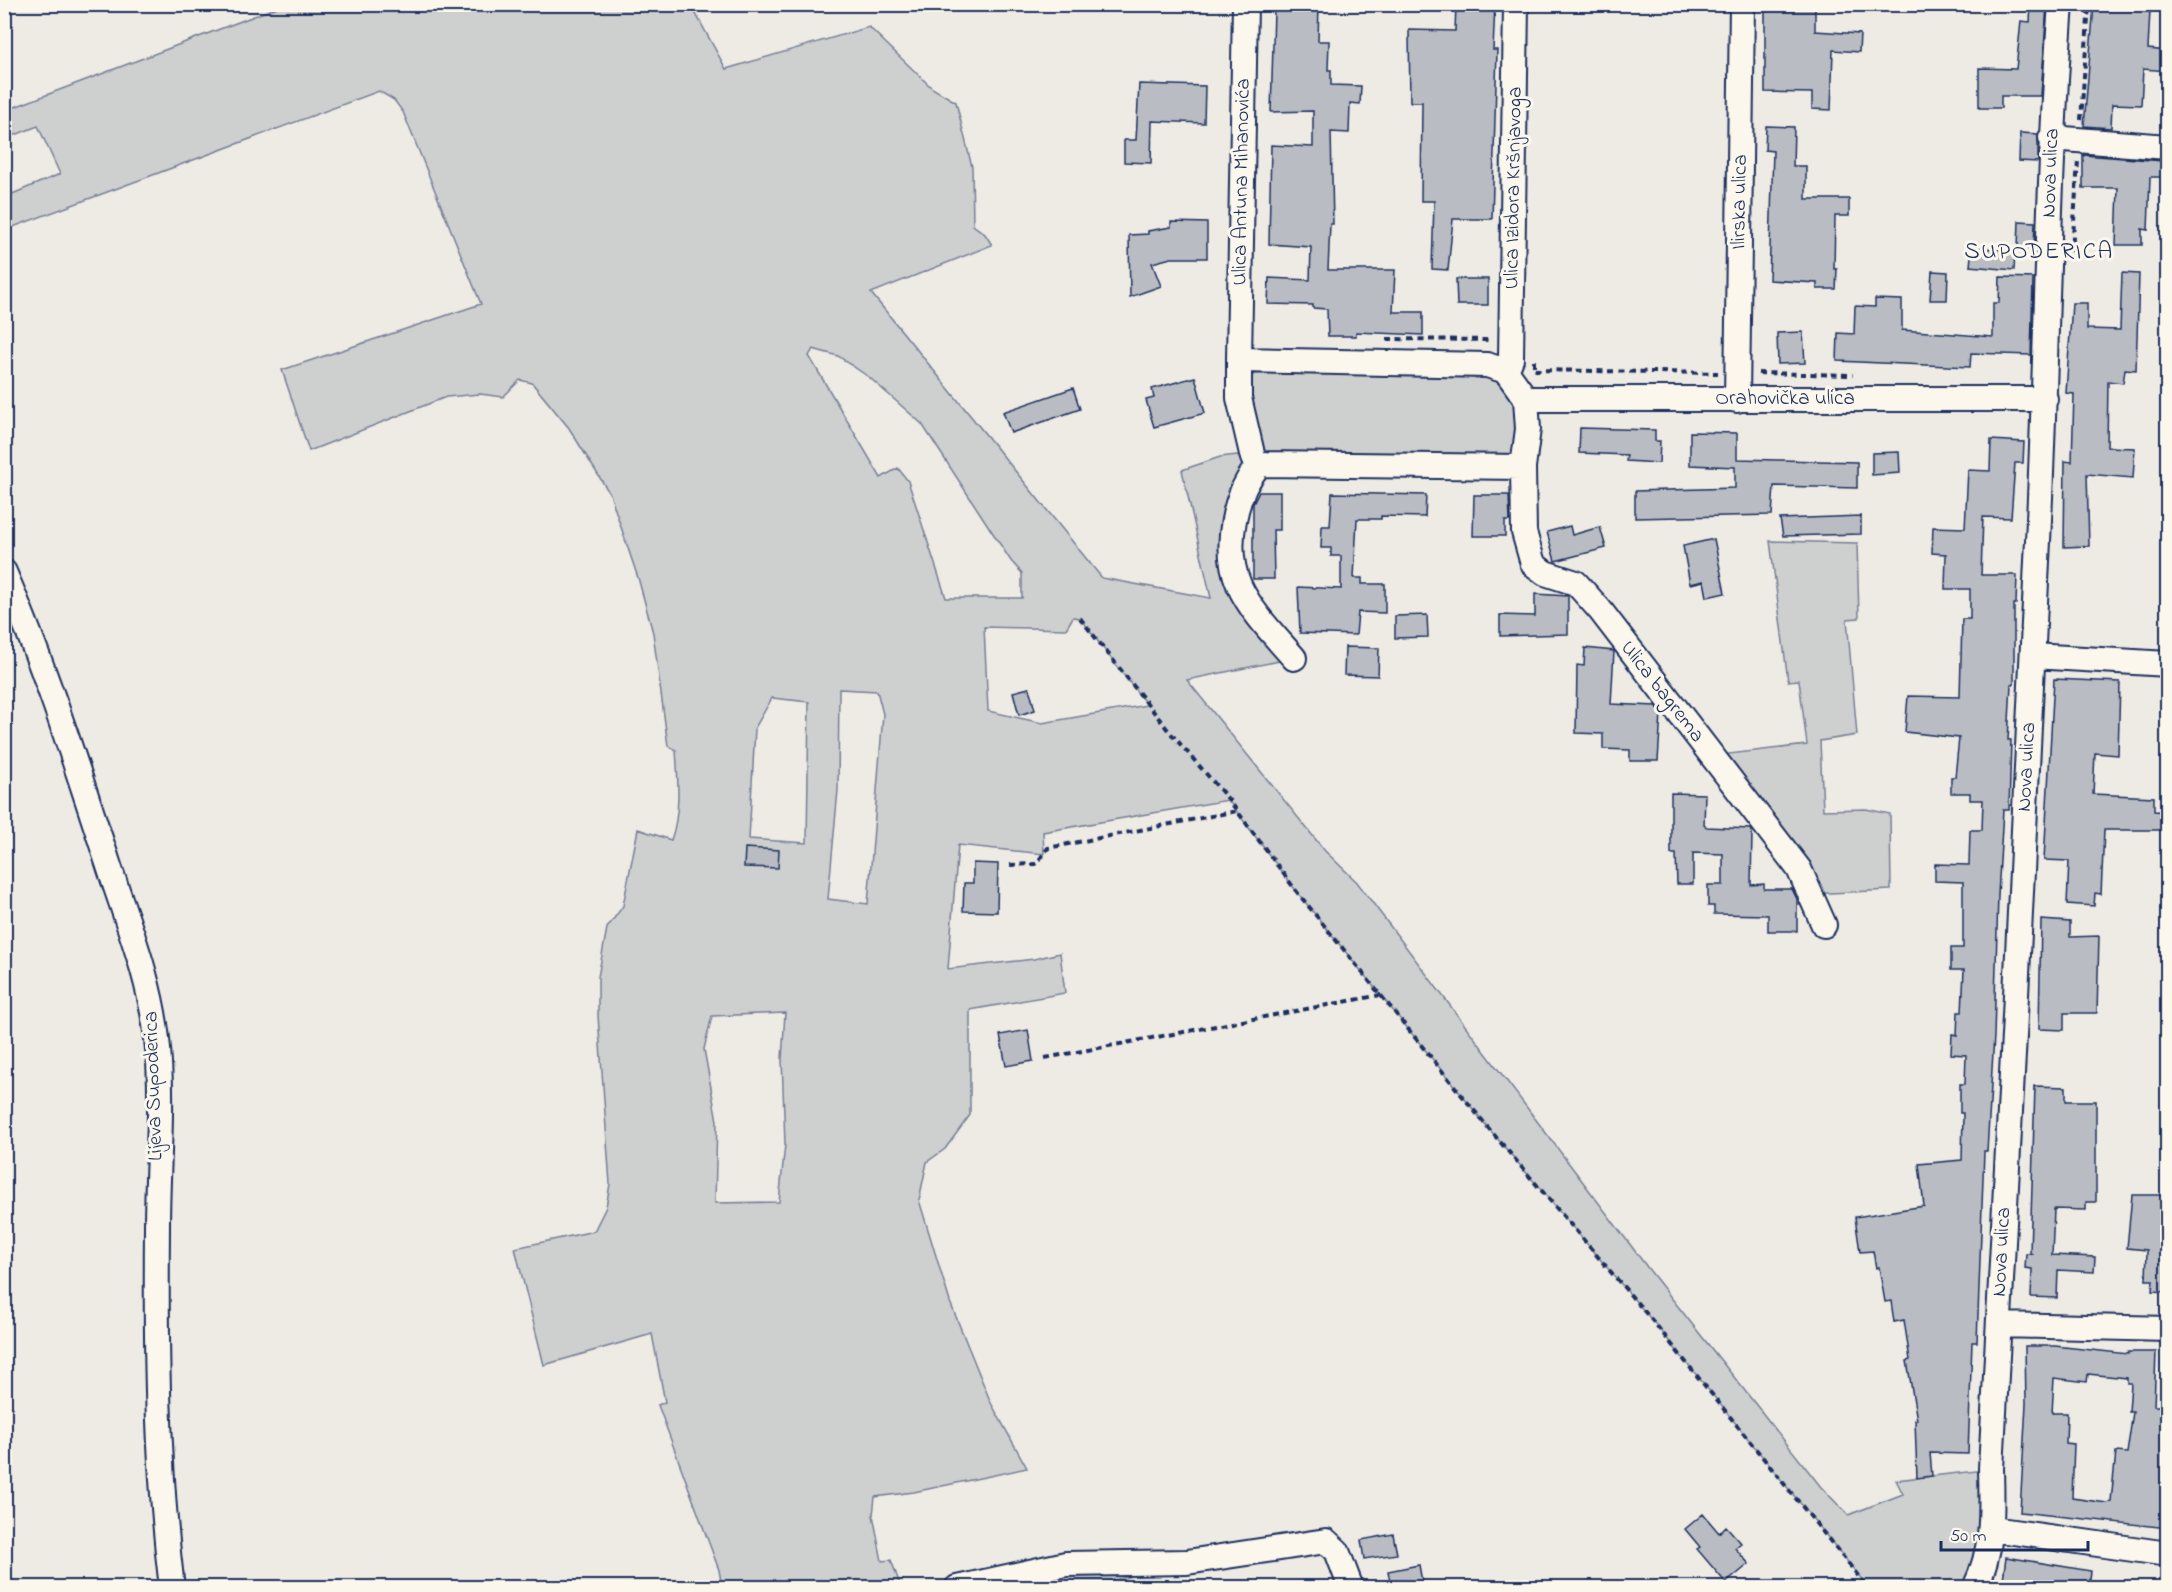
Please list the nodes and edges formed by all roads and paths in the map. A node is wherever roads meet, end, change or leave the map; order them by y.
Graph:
1 (1245, 4) edge
2 (1516, 4) edge
3 (1742, 4) edge
4 (2061, 4) edge
5 (2051, 138) junction
6 (2168, 147) edge
7 (1493, 329) dead end
8 (1377, 339) dead end
9 (1534, 359) dead end
10 (1239, 360) junction
11 (1506, 371) junction
12 (1738, 373) junction
13 (1859, 375) dead end
14 (1526, 399) junction
15 (2045, 399) junction
16 (1737, 400) junction
17 (1260, 464) junction
18 (1523, 467) junction
19 (4, 572) edge
20 (1080, 618) dead end
21 (2033, 656) junction
22 (1294, 658) dead end
23 (2168, 664) edge
24 (1237, 811) junction
25 (1010, 865) dead end
26 (1824, 925) dead end
27 (1381, 995) junction
28 (1045, 1058) dead end
29 (1999, 1325) junction
30 (2168, 1329) edge
31 (1992, 1529) junction
32 (2168, 1554) edge
33 (172, 1587) edge
34 (957, 1587) edge
35 (1351, 1587) edge
36 (1868, 1587) edge
37 (1975, 1587) edge

1 - 10 street, Ulica Antuna Mihanovića
2 - 11 street, Ulica Izidora Kršnjavoga
3 - 12 street, Ilirska ulica
4 - 5 street, Nova ulica
5 - 6 street
5 - 15 street, Nova ulica
7 - 8 path
9 - 12 path
10 - 11 street
10 - 17 street
11 - 14 street
12 - 13 path
12 - 16 street, Ilirska ulica
14 - 16 street, Orahovička ulica
14 - 18 street
15 - 16 street, Orahovička ulica
15 - 21 street, Nova ulica
17 - 18 street
17 - 22 street
18 - 26 street, Ulica bagrema
19 - 33 street, Lijeva Supoderica
20 - 24 path
21 - 23 street
21 - 29 street, Nova ulica
24 - 25 path
24 - 27 path
27 - 28 path
27 - 36 path
29 - 30 street
29 - 31 street, Nova ulica
31 - 32 street
31 - 37 street, Nova ulica
34 - 35 street

